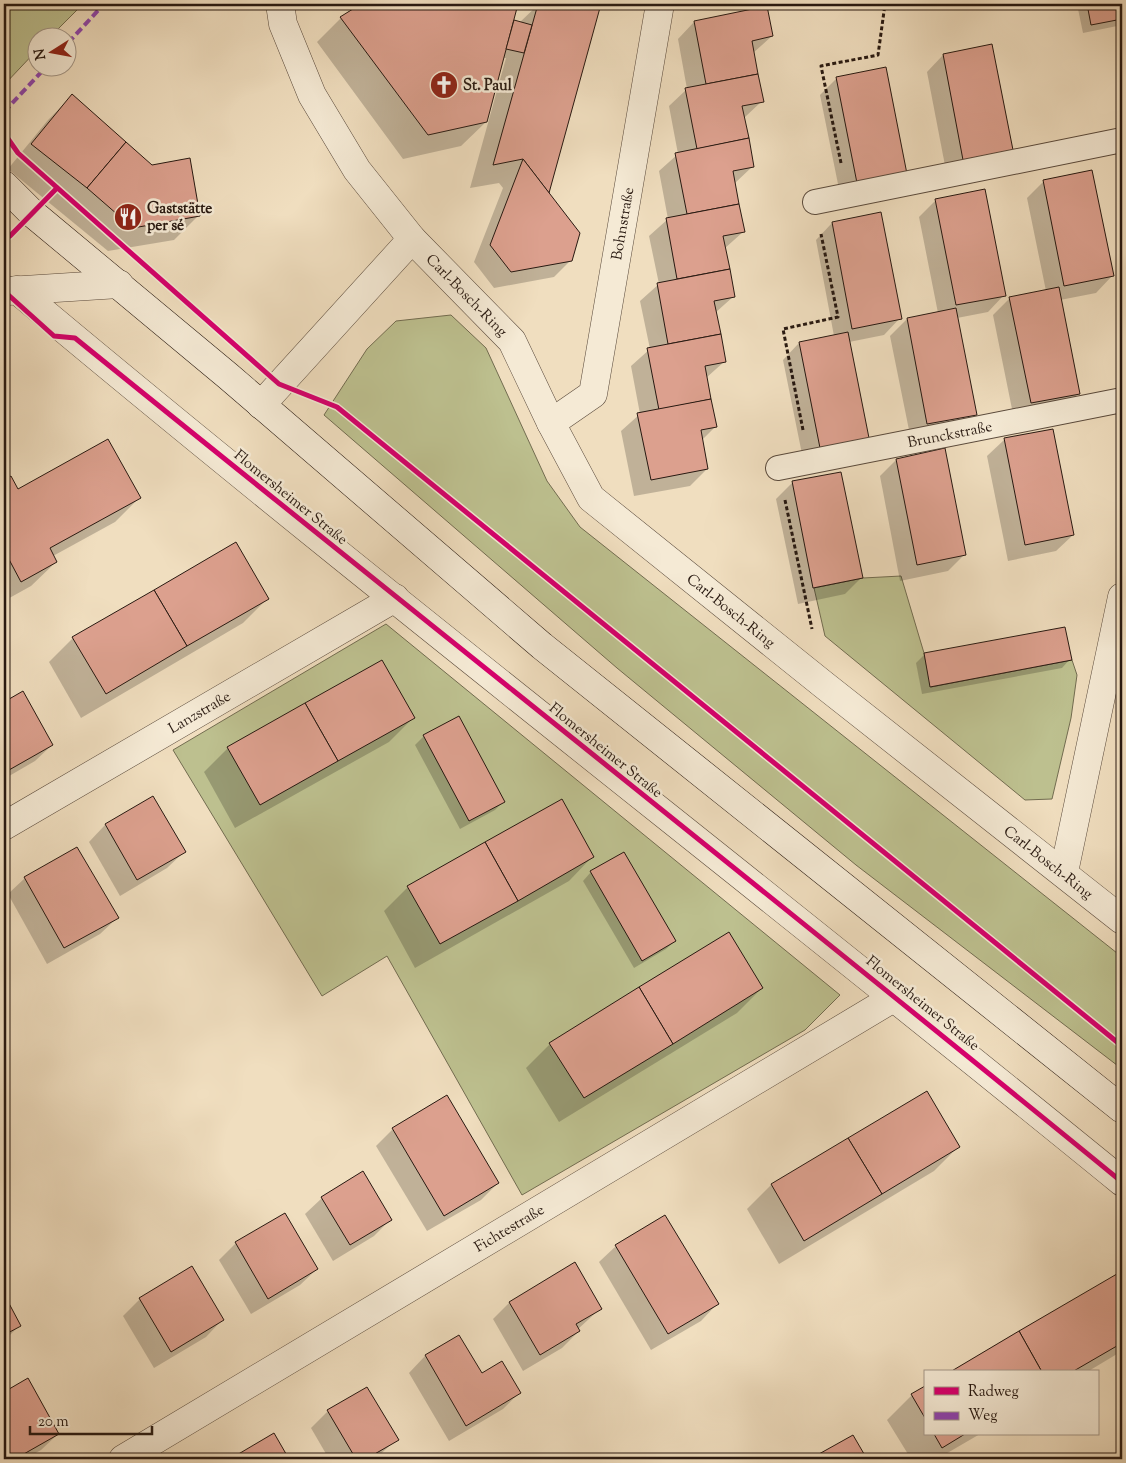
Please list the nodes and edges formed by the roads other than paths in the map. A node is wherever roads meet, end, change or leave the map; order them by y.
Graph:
1 (280, 4) edge
2 (660, 4) edge
3 (1122, 140) edge
4 (4, 185) edge
5 (815, 202) road end
6 (412, 239) junction
7 (119, 284) junction
8 (11, 291) edge
9 (1122, 400) edge
10 (261, 405) junction
11 (551, 423) junction
12 (778, 468) road end
13 (1122, 597) edge
14 (396, 598) junction
15 (4, 826) edge
16 (1064, 872) junction
17 (1122, 920) edge
18 (895, 997) junction
19 (1122, 1109) edge
20 (1122, 1182) edge
21 (123, 1459) edge

1 - 6 street, Carl-Bosch-Ring
2 - 11 street, Bohnstraße
3 - 5 lane
4 - 7 street
6 - 10 street
6 - 11 street, Carl-Bosch-Ring
7 - 8 street
7 - 10 street
8 - 14 street, Flomersheimer Straße
9 - 12 lane, Brunckstraße
10 - 19 street
11 - 16 street, Carl-Bosch-Ring
13 - 16 street
14 - 15 street, Lanzstraße
14 - 18 street, Flomersheimer Straße
16 - 17 street, Carl-Bosch-Ring
18 - 20 street, Flomersheimer Straße
18 - 21 street, Fichtestraße

